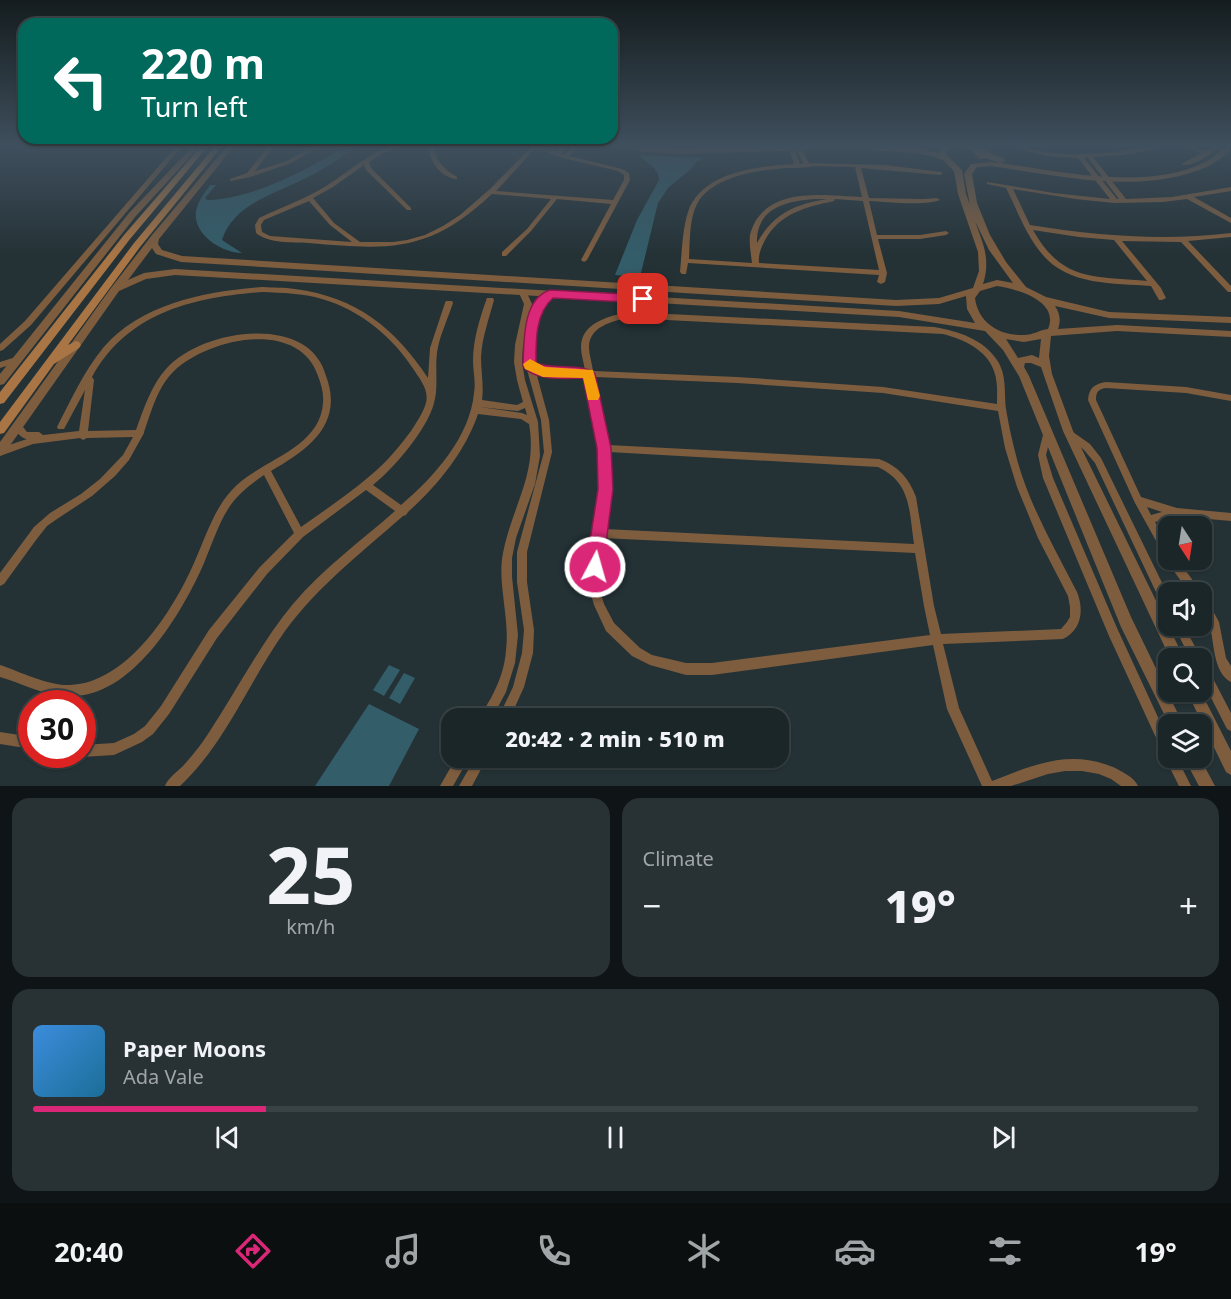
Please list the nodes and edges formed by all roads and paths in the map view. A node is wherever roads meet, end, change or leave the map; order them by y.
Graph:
1 (149, 182) edge
2 (163, 182) edge
3 (175, 182) edge
4 (190, 182) edge
5 (201, 182) edge
6 (336, 182) edge
7 (380, 182) edge
8 (500, 182) edge
9 (626, 182) edge
10 (716, 182) edge
11 (861, 182) edge
12 (959, 182) edge
13 (968, 182) edge
14 (1104, 182) edge
15 (1105, 182) edge
16 (989, 183) dead end
17 (1010, 187) junction
18 (1231, 189) edge
19 (490, 192) junction
20 (309, 197) junction
21 (556, 197) junction
22 (1189, 197) junction
23 (856, 199) junction
24 (865, 199) junction
25 (937, 200) dead end
26 (1115, 201) junction
27 (1124, 201) junction
28 (615, 202) junction
29 (409, 209) dead end
30 (972, 209) junction
31 (132, 215) junction
32 (1231, 221) edge
33 (1029, 226) junction
34 (945, 233) dead end
35 (975, 233) junction
36 (986, 233) junction
37 (1231, 235) edge
38 (127, 237) junction
39 (155, 237) junction
40 (874, 237) junction
41 (1116, 238) junction
42 (1183, 240) junction
43 (357, 243) junction
44 (504, 254) dead end
45 (755, 255) junction
46 (176, 258) junction
47 (584, 260) dead end
48 (685, 261) junction
49 (756, 265) junction
50 (163, 272) junction
51 (684, 272) dead end
52 (883, 273) junction
53 (881, 282) dead end
54 (1153, 284) junction
55 (1024, 288) junction
56 (114, 290) junction
57 (976, 290) junction
58 (1231, 290) edge
59 (523, 293) junction
60 (550, 294) junction
61 (1162, 298) dead end
62 (1041, 299) junction
63 (490, 300) dead end
64 (939, 301) junction
65 (449, 303) dead end
66 (1082, 310) junction
67 (530, 316) junction
68 (947, 320) junction
69 (1231, 320) edge
70 (1092, 328) junction
71 (990, 329) junction
72 (1049, 332) junction
73 (1231, 334) edge
74 (76, 345) junction
75 (0, 348) edge
76 (16, 360) junction
77 (0, 365) edge
78 (1045, 365) junction
79 (530, 366) junction
80 (1019, 366) junction
81 (45, 367) junction
82 (91, 374) junction
83 (589, 374) junction
84 (0, 381) edge
85 (431, 391) junction
86 (1231, 398) edge
87 (0, 400) edge
88 (529, 403) junction
89 (476, 407) junction
90 (1002, 408) junction
91 (534, 422) junction
92 (17, 426) junction
93 (61, 427) dead end
94 (0, 430) edge
95 (1068, 431) junction
96 (140, 433) junction
97 (1047, 435) junction
98 (83, 436) junction
99 (54, 437) junction
100 (604, 448) junction
101 (0, 452) edge
102 (266, 470) junction
103 (366, 485) junction
104 (1138, 500) junction
105 (403, 512) junction
106 (1177, 512) junction
107 (1231, 517) edge
108 (519, 519) junction
109 (532, 520) junction
110 (1149, 520) junction
111 (598, 532) junction
112 (300, 534) junction
113 (1158, 536) edge
114 (920, 549) junction
115 (0, 580) edge
116 (1158, 582) edge
117 (1212, 624) edge
118 (937, 639) junction
119 (1172, 648) edge
120 (0, 671) edge
121 (1231, 676) edge
122 (1212, 688) edge
123 (1199, 702) edge
124 (492, 708) edge
125 (510, 708) edge
126 (1171, 714) edge
127 (1231, 725) edge
128 (1158, 729) edge
129 (0, 738) edge
130 (18, 741) edge
131 (96, 751) edge
132 (1231, 767) edge
133 (457, 768) edge
134 (475, 768) edge
135 (1177, 768) edge
136 (1197, 768) edge
137 (171, 786) edge
138 (446, 786) edge
139 (465, 786) edge
140 (988, 786) edge
141 (996, 786) edge
142 (1132, 786) edge
143 (1185, 786) edge
144 (1206, 786) edge

1 - 75 street
2 - 31 street
3 - 38 main road
4 - 81 main road
5 - 39 street
6 - 20 street
7 - 29 street
8 - 19 street
9 - 28 street
10 - 48 street
11 - 24 street
12 - 30 street
13 - 30 street
14 - 26 street
15 - 27 street
16 - 17 street
17 - 26 street
17 - 33 street
18 - 22 street
19 - 21 street
19 - 43 street
20 - 43 street
20 - 43 street
21 - 28 street
21 - 44 street
22 - 27 street
22 - 32 street
23 - 24 street
23 - 45 street
23 - 45 street
24 - 25 street
24 - 40 street
26 - 27 street
28 - 47 street
30 - 35 street
30 - 36 street
31 - 38 main road
31 - 76 street
33 - 41 street
33 - 54 street
34 - 40 street
35 - 36 street
35 - 57 street
36 - 55 street
37 - 42 street
38 - 87 main road
39 - 46 street
39 - 56 street
40 - 52 street
41 - 42 street
41 - 54 street
42 - 58 street
45 - 49 street
46 - 50 street
46 - 64 street
48 - 49 street
48 - 51 street
49 - 52 street
50 - 56 street
50 - 59 street
52 - 53 street
54 - 61 street
55 - 57 street
55 - 62 street
56 - 74 street
57 - 64 street
57 - 71 street
59 - 60 street
59 - 67 street
60 - 67 street
60 - 68 street
62 - 66 street
62 - 72 street
63 - 89 street
64 - 68 street
65 - 85 street
66 - 69 street
66 - 70 street
67 - 79 street
67 - 88 street
68 - 71 street
70 - 72 street
70 - 73 street
71 - 72 street
71 - 80 street
72 - 78 street
74 - 81 main road
74 - 92 street
76 - 77 street
76 - 84 street
78 - 80 street
78 - 95 street
79 - 83 street
79 - 109 street
80 - 97 street
81 - 94 main road
82 - 85 street
82 - 93 street
82 - 98 street
83 - 90 street
83 - 90 street
83 - 100 street
85 - 103 street
86 - 104 street
88 - 89 street
88 - 91 street
89 - 91 street
89 - 105 street
90 - 118 street
91 - 108 street
92 - 99 street
92 - 101 street
95 - 116 street
95 - 119 street
96 - 98 street
96 - 102 street
96 - 115 street
97 - 126 street
97 - 128 street
98 - 99 street
99 - 101 street
100 - 111 street
100 - 114 street
102 - 112 street
102 - 120 street
103 - 105 street
103 - 112 street
104 - 106 street
104 - 110 street
105 - 137 street
106 - 107 street
106 - 110 street
108 - 109 street
108 - 124 street
109 - 125 street
110 - 113 street
111 - 114 street
111 - 118 street
112 - 131 street
114 - 118 street
117 - 121 street
118 - 140 street
122 - 127 street
123 - 132 street
129 - 130 street
133 - 138 street
134 - 139 street
135 - 143 street
136 - 144 street
141 - 142 street

